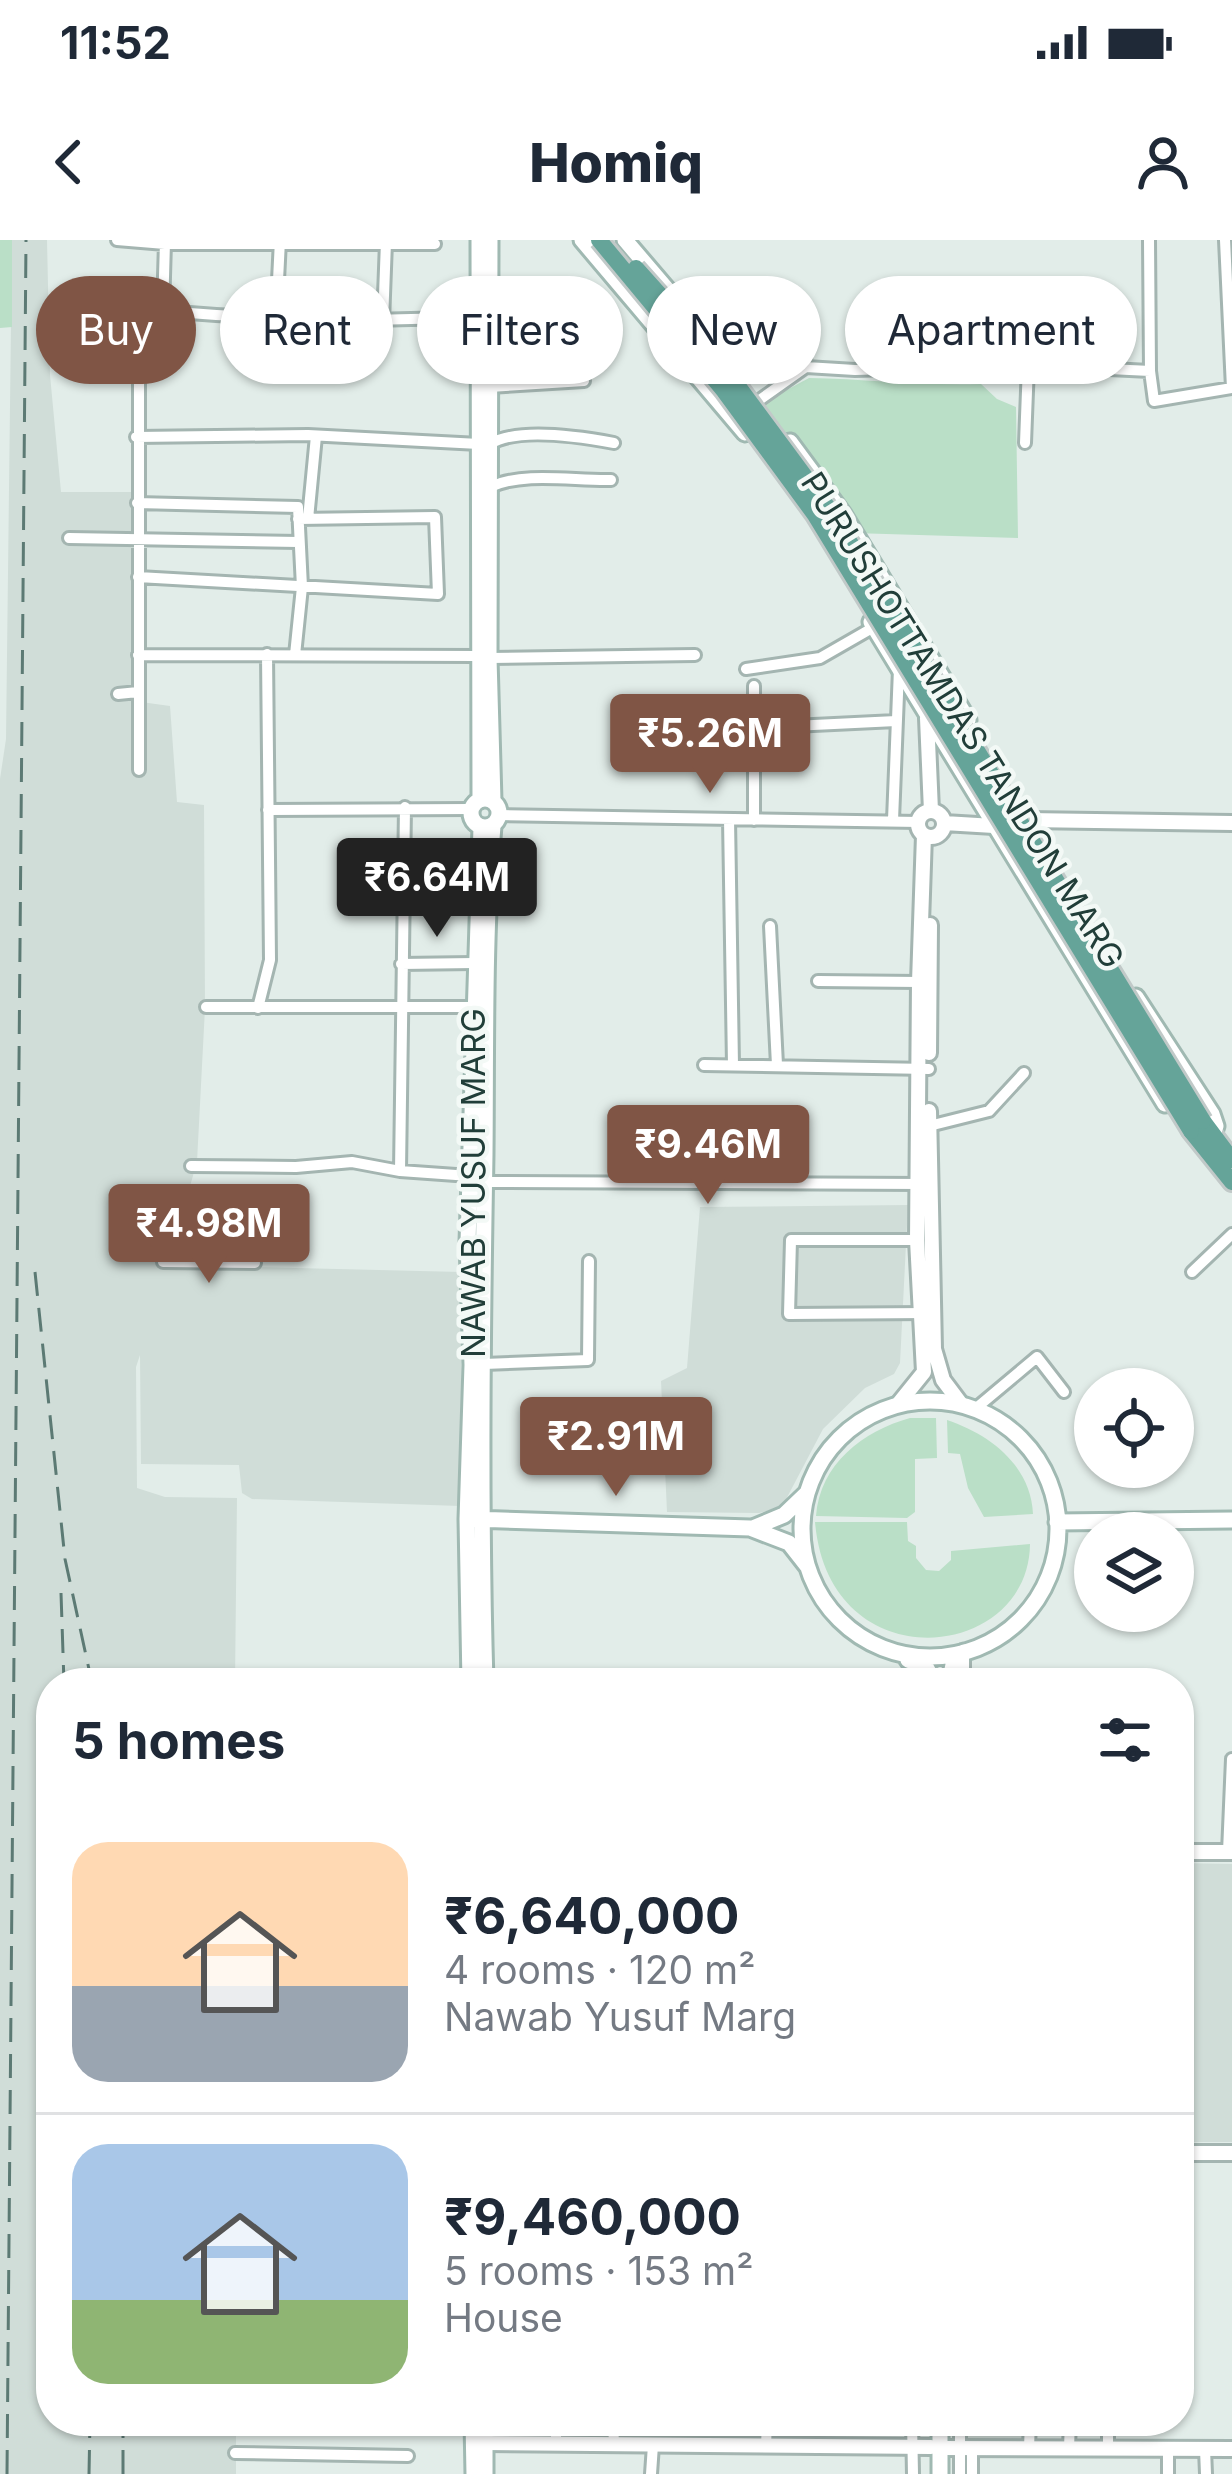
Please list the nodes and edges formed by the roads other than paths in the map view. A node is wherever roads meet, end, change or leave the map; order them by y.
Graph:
1 (116, 240) edge
2 (479, 240) edge
3 (490, 240) edge
4 (582, 240) edge
5 (598, 240) edge
6 (611, 240) edge
7 (626, 240) edge
8 (1149, 240) edge
9 (1225, 240) edge
10 (382, 241) edge
11 (165, 242) edge
12 (280, 242) edge
13 (435, 244) dead end
14 (1228, 267) edge
15 (164, 276) edge
16 (278, 276) edge
17 (382, 276) edge
18 (479, 276) edge
19 (657, 276) edge
20 (647, 316) edge
21 (1230, 327) edge
22 (1137, 370) edge
23 (1150, 371) junction
24 (137, 384) edge
25 (482, 384) edge
26 (536, 384) edge
27 (705, 384) edge
28 (746, 384) edge
29 (781, 384) edge
30 (1027, 384) edge
31 (489, 387) junction
32 (1232, 388) edge
33 (758, 400) junction
34 (735, 420) junction
35 (316, 436) junction
36 (136, 437) junction
37 (614, 443) dead end
38 (1025, 443) dead end
39 (484, 444) junction
40 (611, 481) dead end
41 (490, 487) junction
42 (137, 503) junction
43 (303, 519) junction
44 (68, 538) dead end
45 (137, 538) junction
46 (298, 542) junction
47 (138, 577) junction
48 (302, 586) junction
49 (874, 627) junction
50 (266, 654) junction
51 (295, 655) junction
52 (695, 655) dead end
53 (138, 656) junction
54 (483, 657) junction
55 (746, 669) dead end
56 (899, 669) junction
57 (754, 686) dead end
58 (138, 692) junction
59 (118, 694) dead end
60 (927, 718) junction
61 (896, 721) junction
62 (752, 728) junction
63 (139, 770) dead end
64 (405, 807) junction
65 (268, 810) junction
66 (486, 813) junction
67 (729, 819) junction
68 (754, 820) junction
69 (893, 820) junction
70 (1027, 820) junction
71 (1232, 823) edge
72 (926, 826) junction
73 (994, 826) junction
74 (770, 926) dead end
75 (474, 963) junction
76 (401, 964) junction
77 (818, 981) dead end
78 (919, 982) junction
79 (206, 1007) dead end
80 (473, 1007) junction
81 (258, 1008) junction
82 (400, 1010) junction
83 (704, 1065) dead end
84 (733, 1065) junction
85 (777, 1065) junction
86 (925, 1069) junction
87 (1024, 1073) dead end
88 (929, 1126) junction
89 (1202, 1133) junction
90 (1232, 1160) edge
91 (191, 1166) dead end
92 (400, 1172) junction
93 (477, 1179) junction
94 (1232, 1182) edge
95 (925, 1184) junction
96 (1232, 1234) edge
97 (917, 1240) junction
98 (589, 1261) dead end
99 (163, 1262) dead end
100 (255, 1263) dead end
101 (1192, 1272) dead end
102 (926, 1313) junction
103 (484, 1364) junction
104 (1064, 1392) dead end
105 (899, 1403) junction
106 (968, 1407) junction
107 (808, 1493) junction
108 (474, 1519) junction
109 (1232, 1520) edge
110 (1057, 1522) junction
111 (750, 1528) junction
112 (809, 1568) junction
113 (964, 1652) junction
114 (896, 1654) junction
115 (914, 1664) junction
116 (470, 1668) edge
117 (484, 1668) edge
118 (914, 1668) edge
119 (927, 1668) edge
120 (952, 1668) edge
121 (964, 1668) edge
122 (1232, 1760) edge
123 (1194, 1852) edge
124 (1230, 1852) edge
125 (1194, 2153) edge
126 (1232, 2153) edge
127 (473, 2436) edge
128 (485, 2436) edge
129 (556, 2436) edge
130 (614, 2436) edge
131 (766, 2436) edge
132 (921, 2436) edge
133 (931, 2436) edge
134 (963, 2436) edge
135 (1030, 2436) edge
136 (1070, 2436) edge
137 (1108, 2436) edge
138 (485, 2444) junction
139 (556, 2445) junction
140 (614, 2445) junction
141 (653, 2445) junction
142 (766, 2446) junction
143 (928, 2447) junction
144 (966, 2448) junction
145 (1030, 2448) junction
146 (1070, 2448) junction
147 (1108, 2448) junction
148 (1168, 2449) junction
149 (1205, 2449) junction
150 (1232, 2450) edge
151 (235, 2453) dead end
152 (408, 2456) dead end
153 (474, 2474) edge
154 (484, 2474) edge
155 (651, 2474) edge
156 (913, 2474) edge
157 (931, 2474) edge
158 (940, 2474) edge
159 (960, 2474) edge
160 (973, 2474) edge
161 (1168, 2474) edge
162 (1206, 2474) edge

1 - 11 street
2 - 18 main road, NAWAB YUSUF MARG
3 - 31 main road, NAWAB YUSUF MARG
4 - 20 main road, PURUSHOTTAMDAS TANDON MARG
5 - 89 main road, bridge
6 - 89 main road, bridge
7 - 19 main road, PURUSHOTTAMDAS TANDON MARG
8 - 23 street
9 - 14 street
10 - 12 street
10 - 13 street
10 - 17 street
11 - 12 street
11 - 15 street
12 - 16 street
14 - 21 street
21 - 32 street
22 - 23 street
23 - 32 street
24 - 36 street
25 - 39 main road, NAWAB YUSUF MARG
26 - 31 street
27 - 34 main road, PURUSHOTTAMDAS TANDON MARG
28 - 33 main road, PURUSHOTTAMDAS TANDON MARG
29 - 33 street
30 - 38 street
31 - 39 main road, NAWAB YUSUF MARG
33 - 34 street
33 - 70 main road, PURUSHOTTAMDAS TANDON MARG
34 - 49 main road, PURUSHOTTAMDAS TANDON MARG
35 - 36 street
35 - 39 street
35 - 43 street
36 - 42 street
37 - 39 street
39 - 41 main road, NAWAB YUSUF MARG
39 - 54 main road, NAWAB YUSUF MARG
40 - 41 street
41 - 54 main road, NAWAB YUSUF MARG
42 - 43 street
42 - 45 street
43 - 46 street
43 - 48 street
44 - 45 street
45 - 46 street
45 - 47 street
46 - 48 street
47 - 48 street
47 - 53 street
48 - 51 street
49 - 55 street
49 - 56 main road, PURUSHOTTAMDAS TANDON MARG
50 - 51 street
50 - 53 street
50 - 65 street
51 - 54 street
52 - 54 street
53 - 58 street
54 - 66 main road, NAWAB YUSUF MARG
56 - 60 main road, PURUSHOTTAMDAS TANDON MARG
56 - 61 street
57 - 62 street
58 - 59 street
58 - 63 street
60 - 72 street
60 - 73 main road, PURUSHOTTAMDAS TANDON MARG
61 - 62 street
61 - 69 street
62 - 68 street
64 - 65 street
64 - 66 street
64 - 76 street
65 - 81 street
66 - 67 street
66 - 75 main road, NAWAB YUSUF MARG
66 - 93 main road, NAWAB YUSUF MARG
67 - 68 street
67 - 84 street
68 - 69 street
69 - 72 street
70 - 71 street
70 - 73 street
70 - 89 main road, PURUSHOTTAMDAS TANDON MARG
72 - 73 street
72 - 78 street
72 - 86 street
73 - 89 main road, PURUSHOTTAMDAS TANDON MARG
74 - 85 street
75 - 76 street
75 - 80 main road, NAWAB YUSUF MARG
76 - 82 street
77 - 78 street
78 - 86 street
79 - 81 street
80 - 82 street
80 - 93 main road, NAWAB YUSUF MARG
81 - 82 street
82 - 92 street
83 - 84 street
84 - 85 street
85 - 86 street
86 - 88 street
86 - 95 street
87 - 88 street
88 - 95 street
89 - 90 main road, PURUSHOTTAMDAS TANDON MARG
89 - 94 main road, PURUSHOTTAMDAS TANDON MARG
91 - 92 street
92 - 93 street
93 - 95 street
93 - 103 main road, NAWAB YUSUF MARG
93 - 108 main road, NAWAB YUSUF MARG
95 - 97 street
95 - 102 street
96 - 101 street
97 - 102 street
97 - 102 street
98 - 103 street
99 - 100 street
102 - 105 street
102 - 106 street
103 - 108 main road, NAWAB YUSUF MARG
104 - 106 street
105 - 106 main road
105 - 107 main road
106 - 110 main road
107 - 111 main road
107 - 112 main road
108 - 111 main road
108 - 116 main road, NAWAB YUSUF MARG
108 - 117 main road, NAWAB YUSUF MARG
109 - 110 main road
110 - 113 main road
111 - 112 main road
112 - 114 main road
113 - 114 main road
113 - 120 main road
113 - 121 street
114 - 115 main road
115 - 118 street
115 - 119 main road
122 - 124 street
123 - 124 street
125 - 126 street
127 - 153 main road
128 - 138 main road
129 - 139 street
130 - 140 street
131 - 142 street
132 - 143 street
133 - 143 main road
134 - 144 street
135 - 145 street
136 - 146 street
137 - 147 street
138 - 139 street
138 - 154 main road
139 - 140 street
140 - 141 street
141 - 142 street
141 - 155 street
142 - 143 street
143 - 144 street
143 - 156 street
143 - 157 main road
143 - 158 main road
144 - 145 street
144 - 159 street
144 - 160 street
145 - 146 street
146 - 147 street
147 - 148 street
148 - 149 street
148 - 161 street
149 - 150 street
149 - 162 street
151 - 152 street

